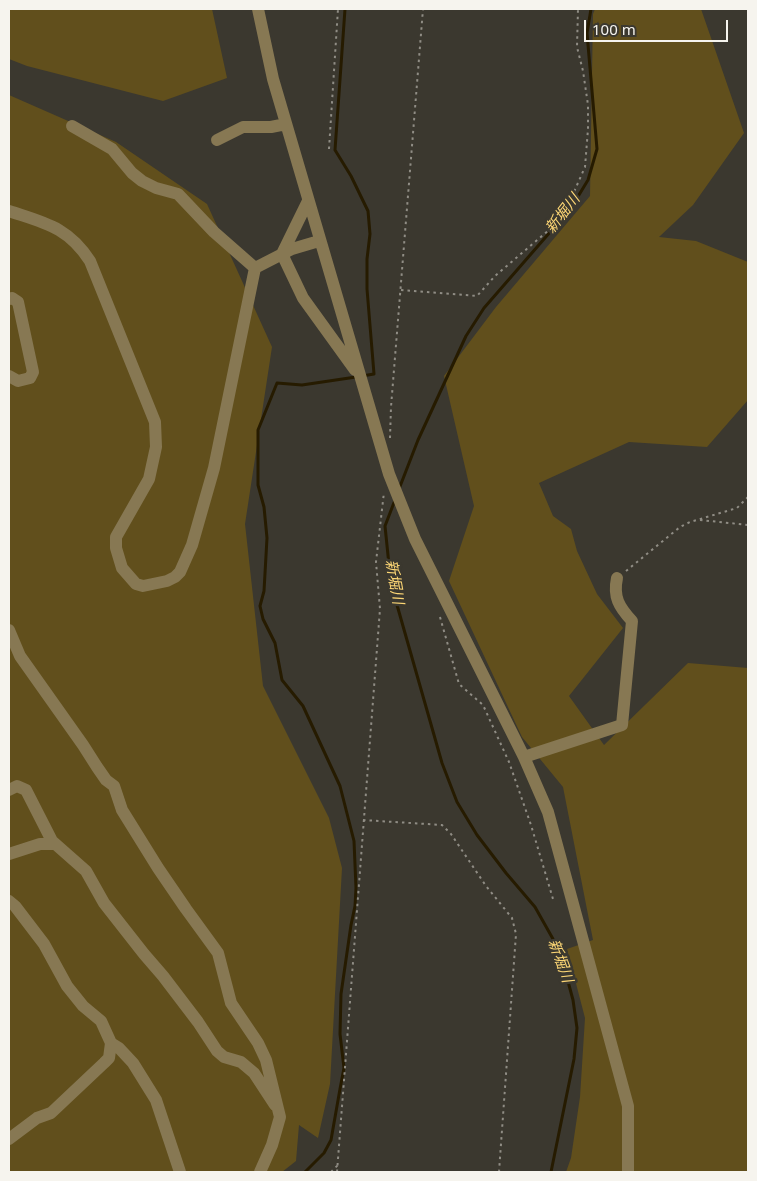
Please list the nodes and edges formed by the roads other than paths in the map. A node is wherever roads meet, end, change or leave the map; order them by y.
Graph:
1 (258, 9) edge
2 (286, 124) junction
3 (72, 126) dead end
4 (217, 140) dead end
5 (308, 201) junction
6 (9, 211) edge
7 (320, 240) junction
8 (282, 254) junction
9 (255, 268) junction
10 (9, 299) edge
11 (9, 376) edge
12 (360, 378) junction
13 (617, 578) road end
14 (9, 630) edge
15 (524, 757) junction
16 (9, 790) edge
17 (55, 844) junction
18 (9, 854) edge
19 (9, 901) edge
20 (111, 1043) junction
21 (278, 1108) junction
22 (11, 1131) edge
23 (180, 1172) edge
24 (260, 1172) edge
25 (628, 1172) edge

1 - 2 street
2 - 4 street
2 - 5 street
3 - 9 street
5 - 7 street
5 - 8 street
6 - 9 street
7 - 8 street
7 - 12 street
8 - 9 street
8 - 12 street
10 - 11 street
12 - 15 street
13 - 15 street
14 - 21 street
15 - 25 street
16 - 17 street
17 - 18 street
17 - 21 street
19 - 20 street
20 - 22 street
20 - 23 street
21 - 24 street

